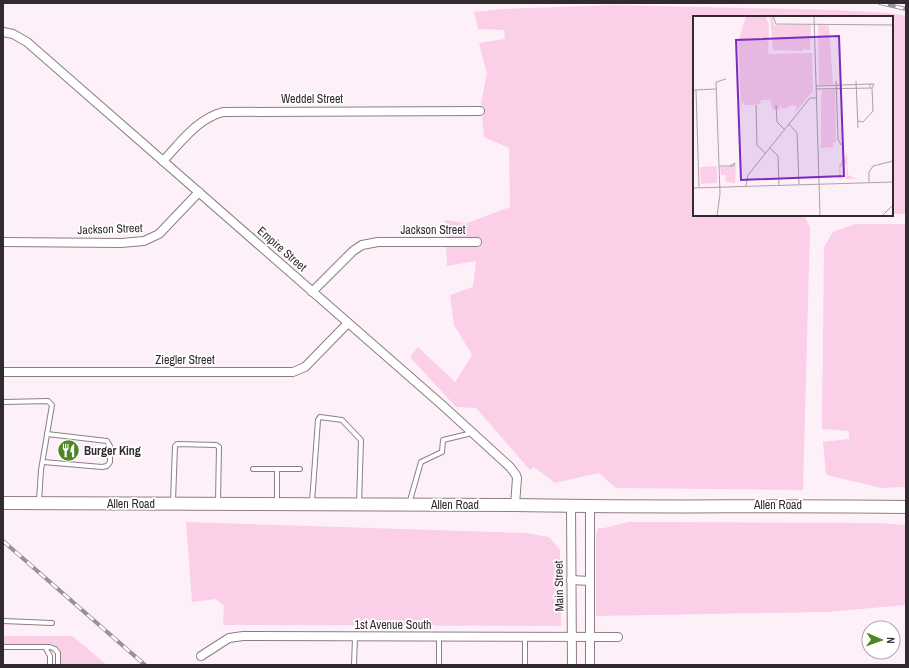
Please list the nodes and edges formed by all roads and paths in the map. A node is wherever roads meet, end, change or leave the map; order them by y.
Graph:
1 (3, 32) edge
2 (480, 111) dead end
3 (163, 161) junction
4 (199, 192) junction
5 (3, 242) edge
6 (476, 242) dead end
7 (312, 292) junction
8 (348, 323) junction
9 (3, 372) edge
10 (3, 402) edge
11 (473, 432) junction
12 (47, 434) junction
13 (42, 462) junction
14 (253, 469) dead end
15 (277, 469) junction
16 (300, 469) dead end
17 (3, 503) edge
18 (39, 504) junction
19 (173, 504) junction
20 (218, 504) junction
21 (277, 504) junction
22 (312, 504) junction
23 (359, 505) junction
24 (408, 505) junction
25 (515, 505) junction
26 (571, 506) junction
27 (590, 506) junction
28 (906, 507) edge
29 (571, 580) junction
30 (590, 581) junction
31 (3, 621) edge
32 (52, 623) dead end
33 (355, 637) junction
34 (439, 637) junction
35 (590, 637) junction
36 (618, 637) dead end
37 (525, 638) junction
38 (572, 638) junction
39 (3, 647) edge
40 (44, 647) junction
41 (201, 656) dead end
42 (50, 665) edge
43 (58, 665) edge
44 (354, 665) edge
45 (439, 665) edge
46 (525, 665) edge
47 (572, 665) edge
48 (590, 665) edge

1 - 3 street, Empire Street
2 - 3 street, Weddel Street
3 - 4 street, Empire Street
4 - 5 street, Jackson Street
4 - 7 street, Empire Street
6 - 7 street, Jackson Street
7 - 8 street, Empire Street
8 - 9 street, Ziegler Street
8 - 11 street, Empire Street
10 - 12 lane
11 - 24 lane
11 - 25 street, Empire Street
12 - 13 lane
12 - 13 lane
13 - 18 lane
14 - 15 lane
15 - 16 lane
15 - 21 lane
17 - 18 main road, Allen Road
18 - 19 main road, Allen Road
19 - 20 main road, Allen Road
19 - 20 lane
20 - 21 main road, Allen Road
21 - 22 main road, Allen Road
22 - 23 main road, Allen Road
22 - 23 lane
23 - 24 main road, Allen Road
24 - 25 main road, Allen Road
25 - 26 main road, Allen Road
26 - 27 main road, Allen Road
26 - 29 street, Main Street
27 - 28 main road, Allen Road
27 - 30 street
29 - 30 street
29 - 38 street, Main Street
30 - 35 street
31 - 32 lane
33 - 34 street, 1st Avenue South
33 - 41 street, 1st Avenue South
33 - 44 lane
34 - 37 street, 1st Avenue South
34 - 45 lane
35 - 36 street, 1st Avenue South
35 - 38 street, 1st Avenue South
35 - 48 street
37 - 38 street, 1st Avenue South
37 - 46 lane
38 - 47 street, Main Street
39 - 40 lane
40 - 42 lane
40 - 43 lane

